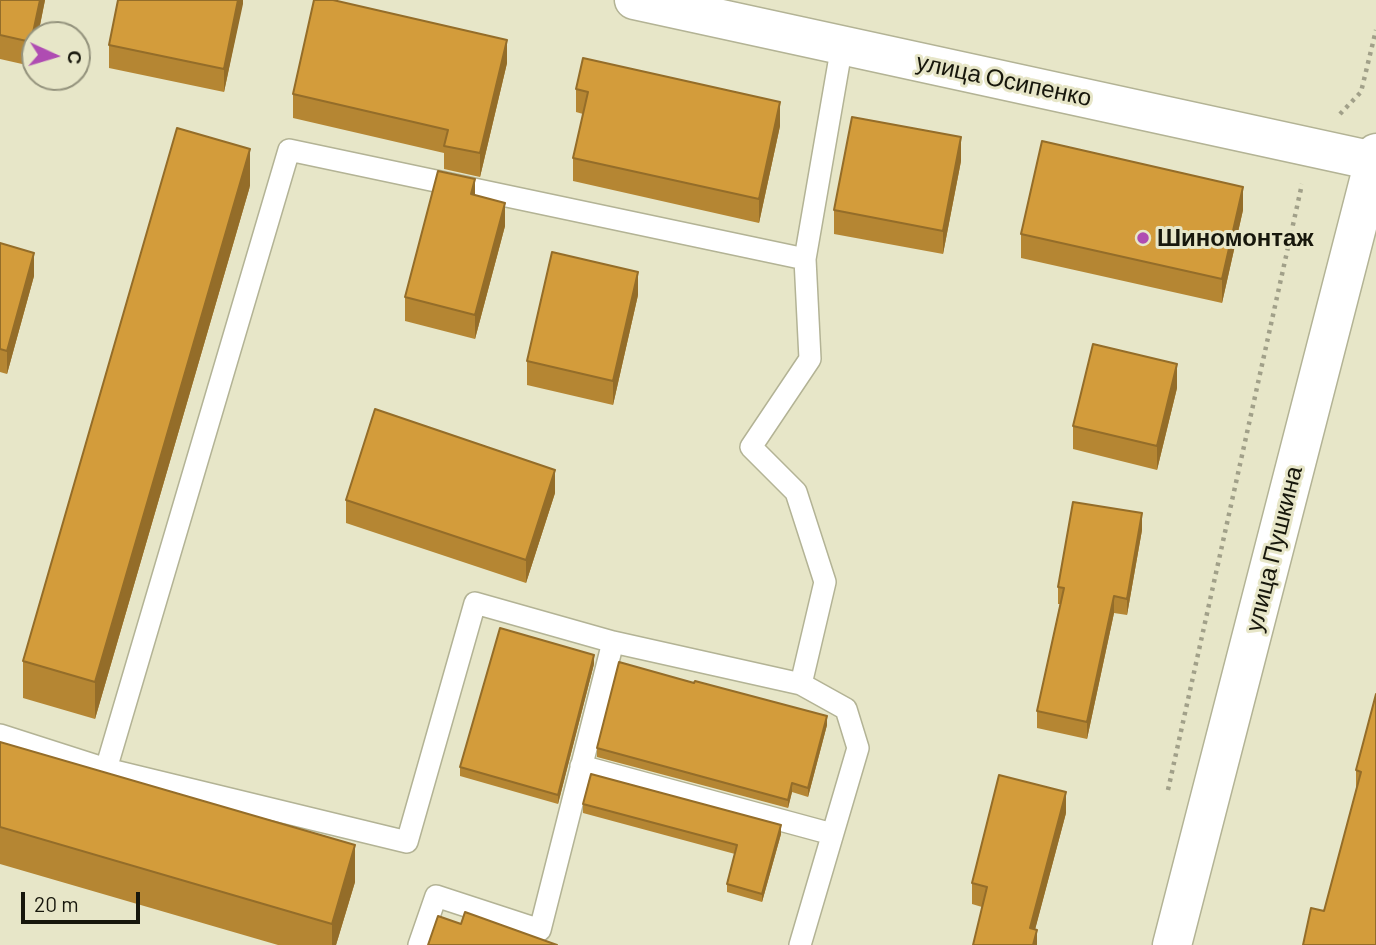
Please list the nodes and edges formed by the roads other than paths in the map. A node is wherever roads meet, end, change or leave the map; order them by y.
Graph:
1 (636, 0) edge
2 (842, 45) junction
3 (1375, 157) edge
4 (806, 259) junction
5 (613, 642) junction
6 (801, 684) junction
7 (0, 735) edge
8 (581, 766) junction
9 (106, 769) junction
10 (832, 834) junction
11 (419, 945) edge
12 (800, 945) edge
13 (1172, 945) edge

1 - 2 street, улица Осипенко
2 - 3 street, улица Осипенко
2 - 4 lane
3 - 13 street, улица Пушкина
4 - 6 lane
4 - 9 lane
5 - 6 lane
5 - 8 lane
5 - 9 lane
6 - 10 lane
7 - 9 lane
8 - 10 lane
8 - 11 lane
10 - 12 lane

